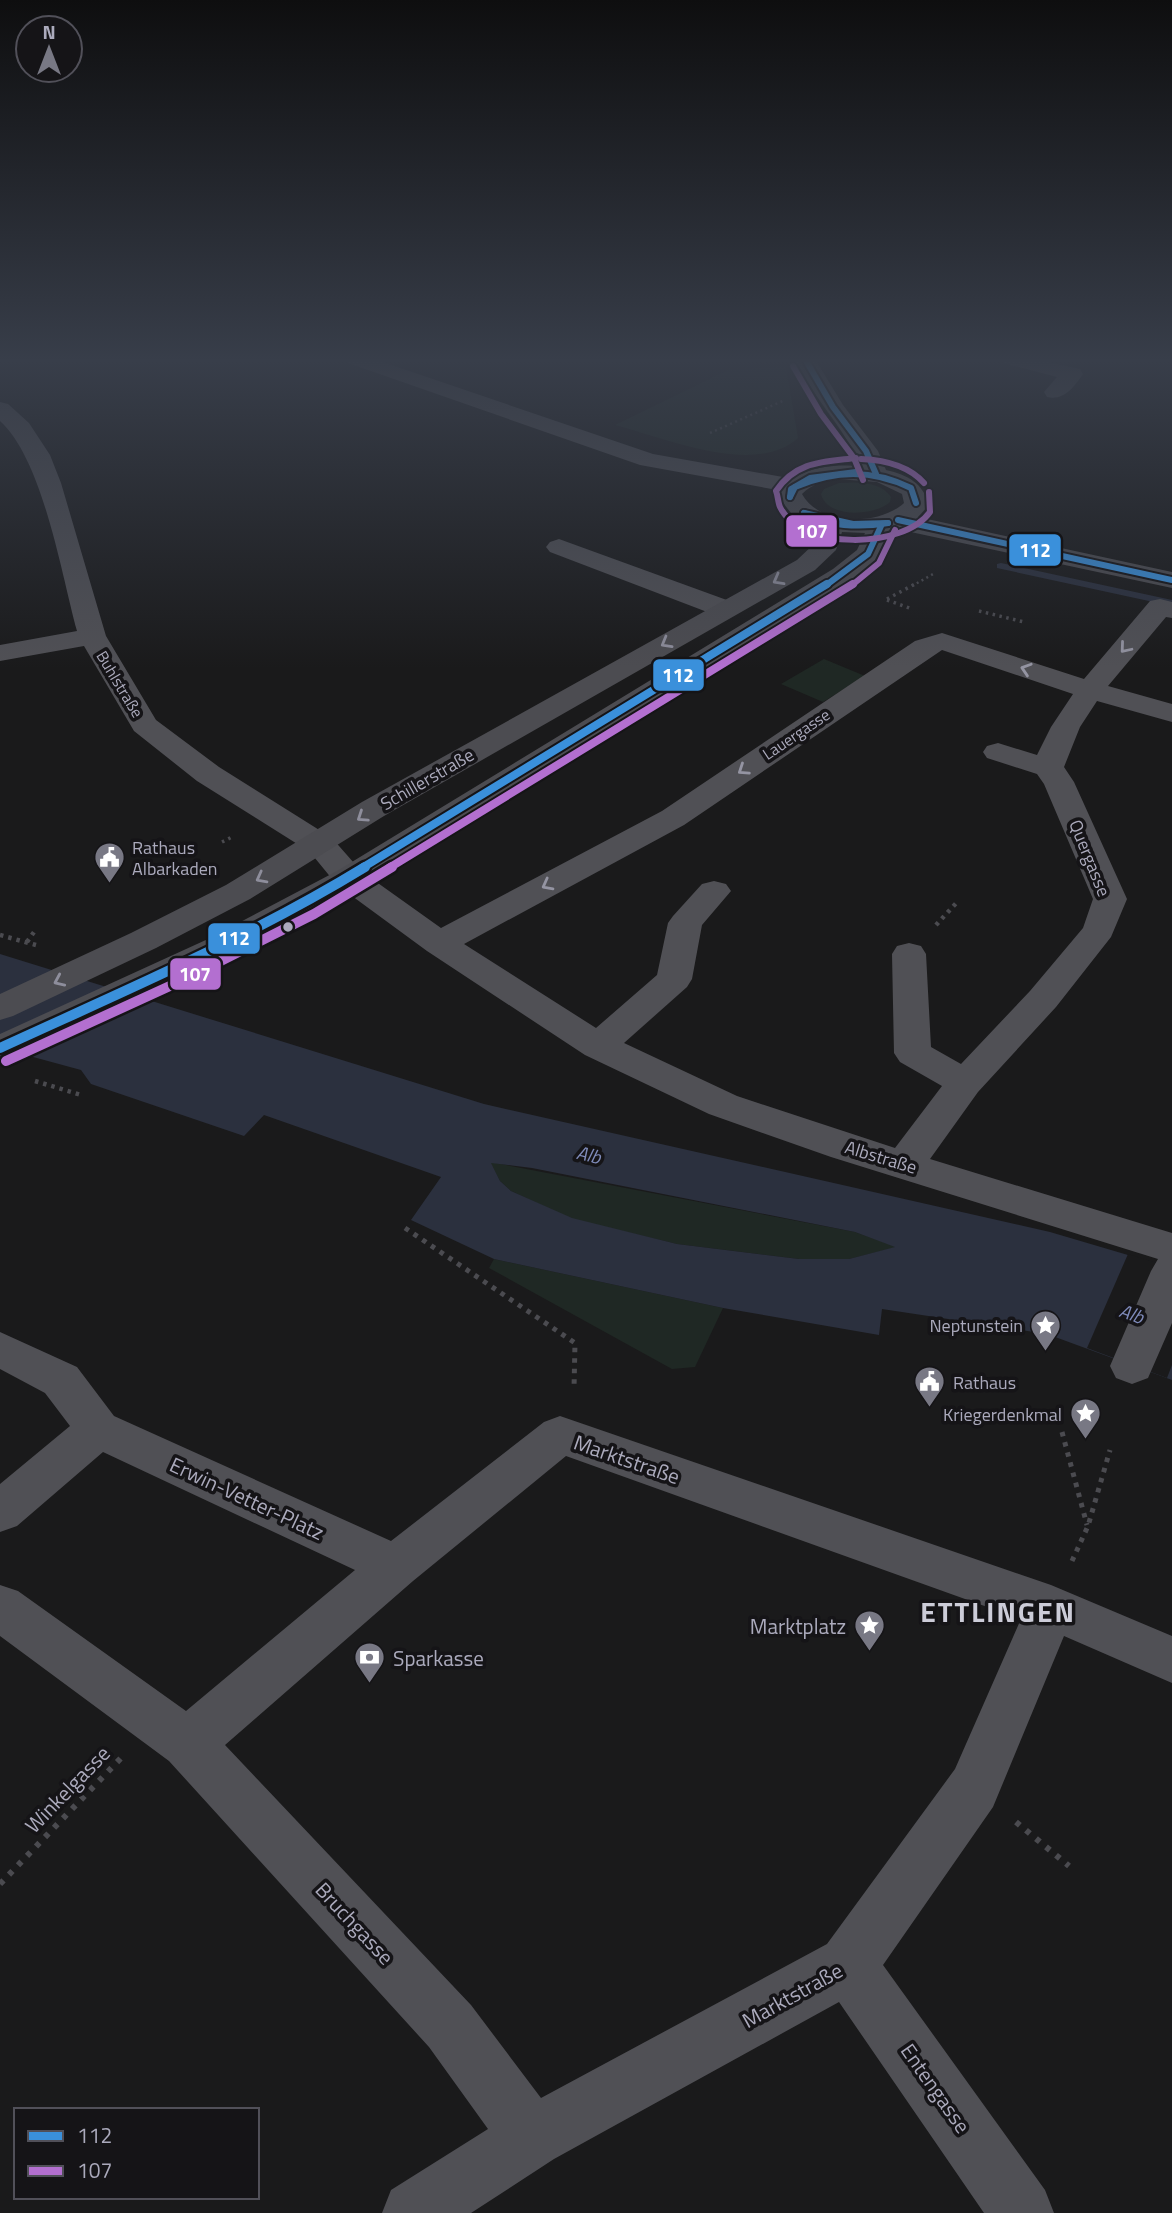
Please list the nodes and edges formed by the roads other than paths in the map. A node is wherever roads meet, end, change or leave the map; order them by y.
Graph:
1 (41, 462) edge
2 (661, 462) edge
3 (836, 462) edge
4 (871, 462) edge
5 (836, 472) junction
6 (876, 474) junction
7 (794, 486) junction
8 (918, 502) junction
9 (890, 522) junction
10 (832, 523) junction
11 (559, 547) dead end
12 (1172, 565) edge
13 (1172, 580) edge
14 (1166, 608) edge
15 (725, 609) junction
16 (92, 636) junction
17 (0, 653) edge
18 (1090, 690) junction
19 (1172, 713) edge
20 (999, 752) dead end
21 (1048, 768) junction
22 (321, 845) junction
23 (349, 878) junction
24 (714, 891) dead end
25 (439, 943) junction
26 (909, 954) dead end
27 (0, 1009) edge
28 (598, 1046) junction
29 (0, 1048) edge
30 (965, 1083) junction
31 (905, 1164) junction
32 (1172, 1248) edge
33 (1172, 1271) edge
34 (0, 1349) edge
35 (1132, 1366) dead end
36 (98, 1429) junction
37 (0, 1511) edge
38 (396, 1566) junction
39 (1051, 1606) junction
40 (0, 1607) edge
41 (1172, 1660) edge
42 (175, 1732) junction
43 (848, 1965) junction
44 (532, 2137) junction
45 (414, 2213) edge
46 (1023, 2213) edge

1 - 16 street, Buhlstraße
2 - 7 street
3 - 5 main road
4 - 6 main road
5 - 6 main road
5 - 7 main road
6 - 8 main road
7 - 10 main road
8 - 9 main road
8 - 12 main road
9 - 10 main road
9 - 13 main road
9 - 23 main road
10 -> 15 main road, Schillerstraße
11 - 15 street
14 -> 18 street
15 -> 22 main road, Schillerstraße
16 - 17 street
16 - 22 street, Buhlstraße
18 - 19 street, Lauergasse
18 - 21 street
18 -> 25 street, Lauergasse
20 - 21 street
21 - 30 street, Quergasse
22 - 23 street, Buhlstraße
22 -> 27 main road, Schillerstraße
23 - 25 street, Albstraße
23 - 29 main road
24 - 28 street
25 - 28 street, Albstraße
26 - 30 street
28 - 31 street, Albstraße
30 - 31 street, Quergasse
31 - 32 street, Albstraße
33 - 35 street
34 - 36 street
36 - 37 street
36 - 38 street, Erwin-Vetter-Platz
38 - 39 street, Marktstraße
38 - 42 street
39 - 41 street
39 - 43 street, Marktstraße
40 - 42 street
42 - 44 street, Bruchgasse
43 - 44 street, Marktstraße
43 - 46 street, Entengasse
44 - 45 street, Marktstraße

